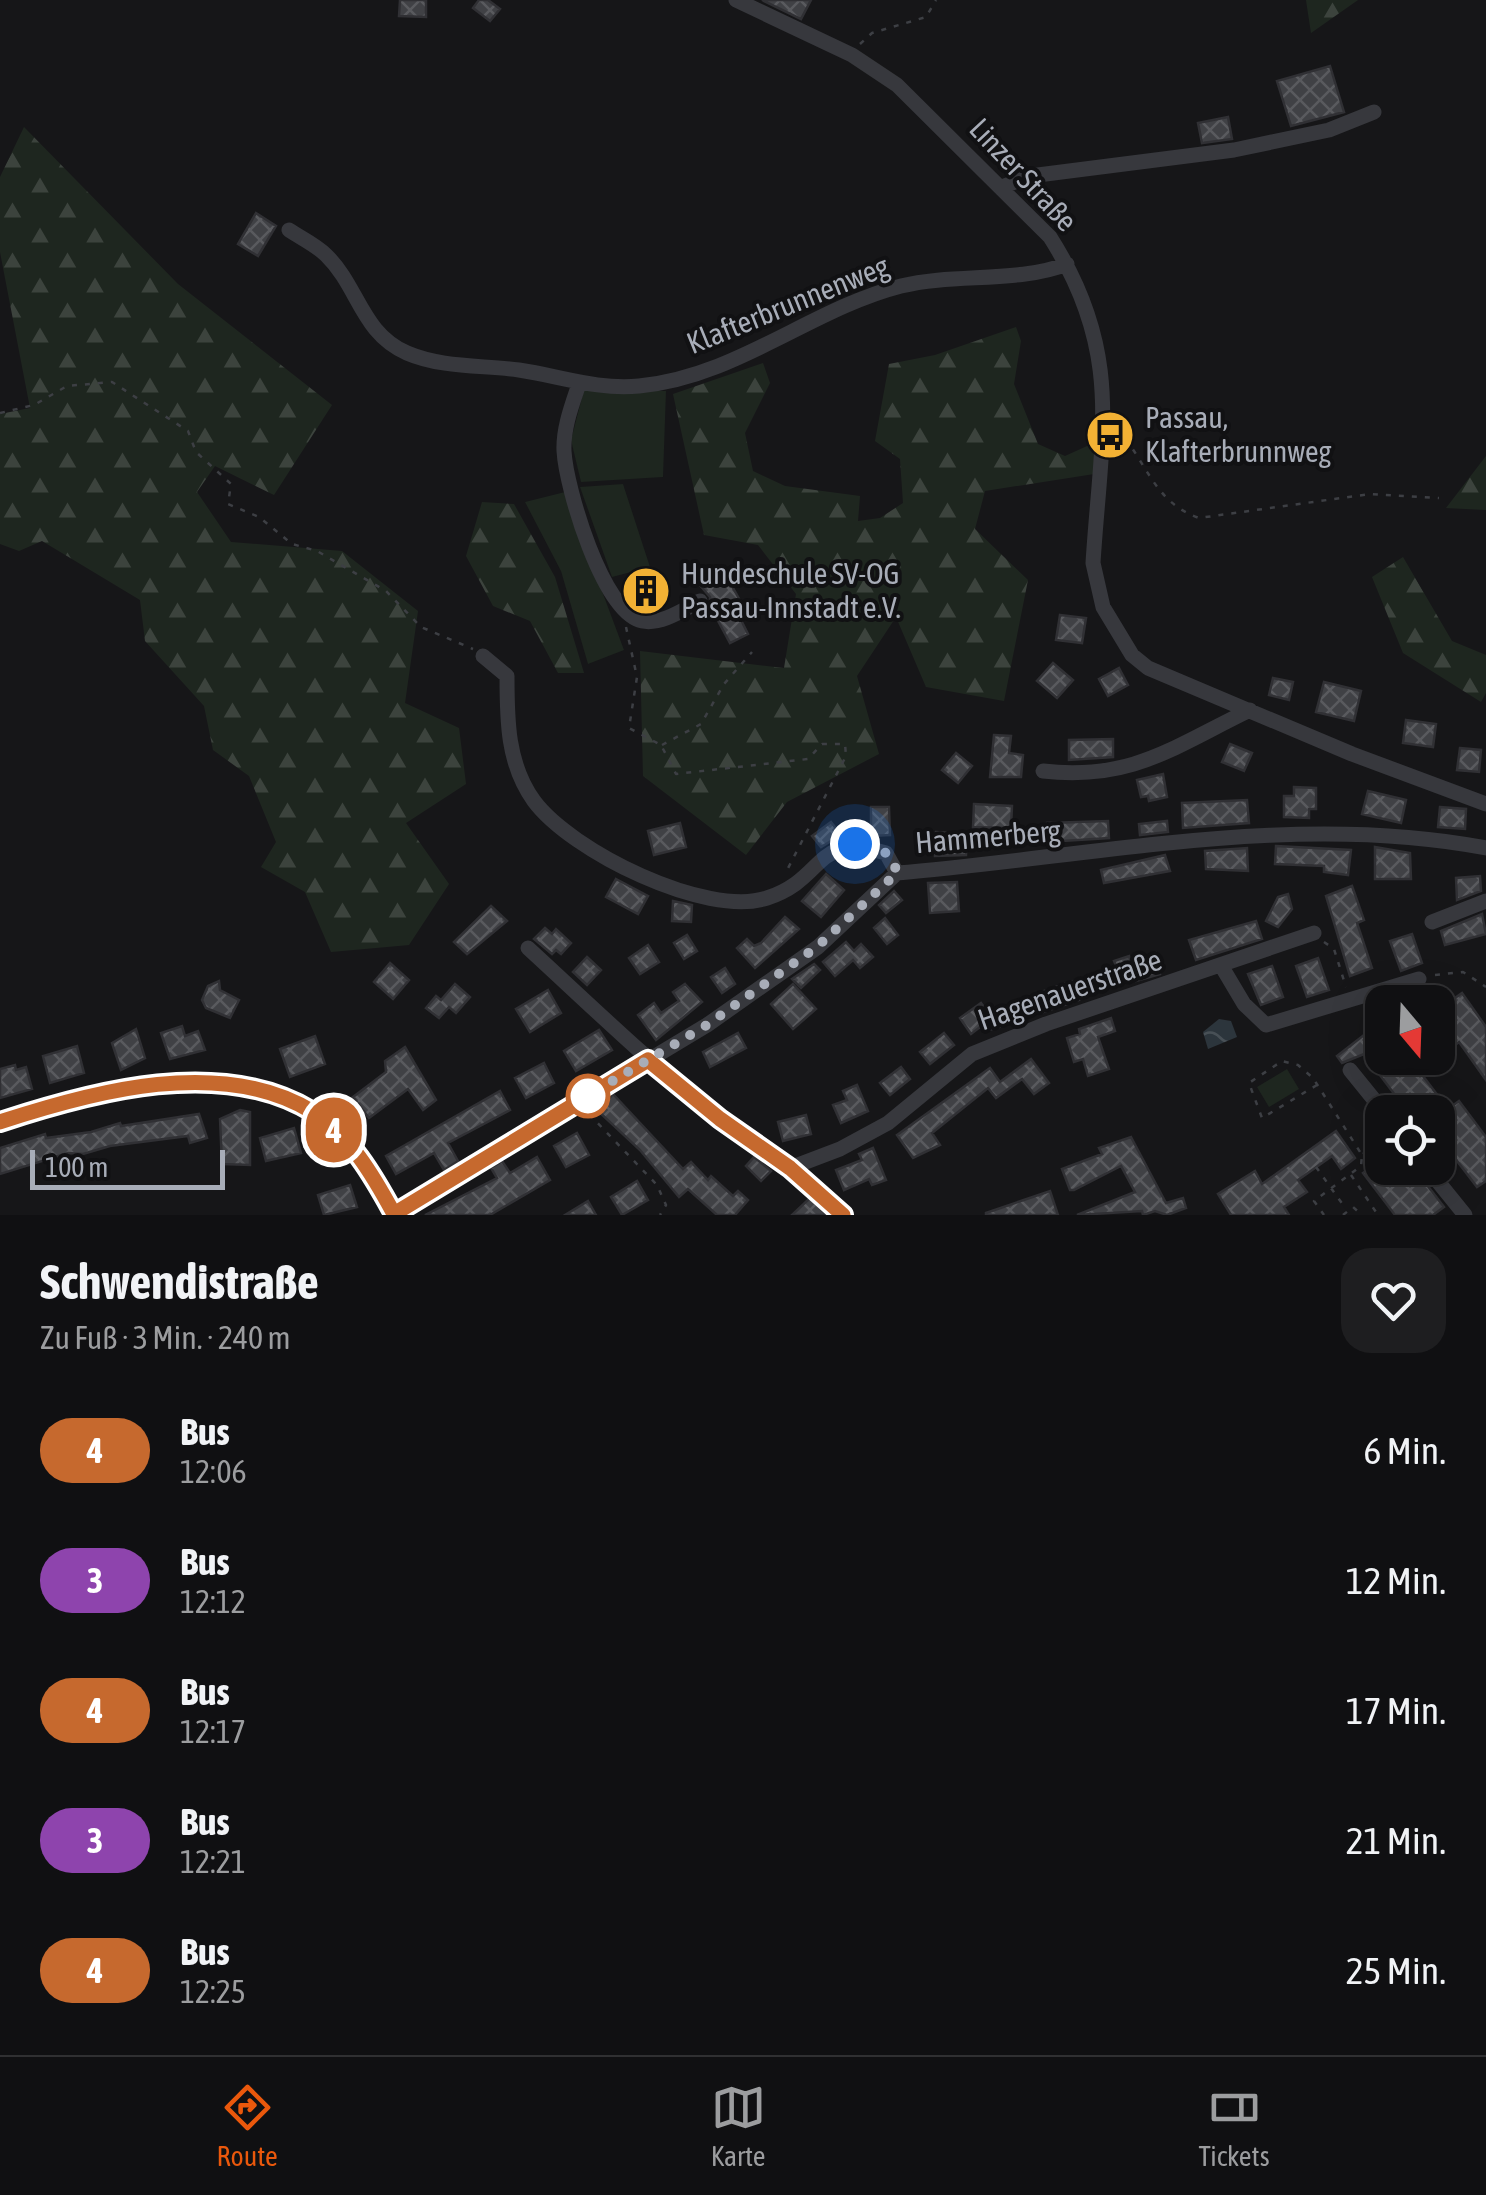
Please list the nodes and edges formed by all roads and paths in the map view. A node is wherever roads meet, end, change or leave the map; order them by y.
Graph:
1 (736, 0) edge
2 (936, 0) edge
3 (852, 55) junction
4 (1374, 112) dead end
5 (1002, 187) junction
6 (289, 230) dead end
7 (1067, 264) junction
8 (580, 384) junction
9 (1103, 413) junction
10 (0, 414) edge
11 (1439, 498) dead end
12 (700, 601) dead end
13 (630, 616) junction
14 (752, 652) dead end
15 (483, 656) joint
16 (1250, 710) junction
17 (661, 746) junction
18 (1044, 771) dead end
19 (1486, 804) edge
20 (1486, 848) edge
21 (898, 872) junction
22 (780, 890) junction
23 (1486, 900) edge
24 (1432, 922) dead end
25 (1312, 933) joint
26 (528, 948) dead end
27 (1222, 967) junction
28 (1418, 979) joint
29 (1486, 987) edge
30 (1351, 1001) junction
31 (648, 1060) junction
32 (1350, 1070) dead end
33 (1316, 1084) junction
34 (1370, 1095) edge
35 (577, 1102) junction
36 (0, 1122) edge
37 (1365, 1153) edge
38 (1362, 1155) junction
39 (1316, 1166) dead end
40 (790, 1168) junction
41 (1350, 1174) junction
42 (1441, 1185) edge
43 (1332, 1188) junction
44 (1346, 1209) junction
45 (1377, 1213) edge
46 (393, 1214) edge
47 (660, 1215) edge
48 (842, 1215) edge
49 (1324, 1215) edge
50 (1343, 1215) edge
51 (1362, 1215) edge
52 (1371, 1215) edge
53 (1465, 1215) edge

1 - 3 street, Linzer Straße
2 - 3 path
3 - 5 street, Linzer Straße
4 - 5 street
5 - 7 street, Linzer Straße
6 - 8 street, Klafterbrunnenweg
7 - 8 street, Klafterbrunnenweg
7 - 9 street, Linzer Straße
8 - 13 street
9 - 11 path
9 - 16 street, Linzer Straße
10 - 15 path
12 - 13 street
13 - 17 path
14 - 17 path
15 - 22 street, Hammerberg
16 - 18 street
16 - 19 street, Linzer Straße
17 - 22 path
20 - 21 street, Hammerberg
21 - 22 street, Hammerberg
21 - 31 street
23 - 24 street
25 - 27 street, Hagenauerstraße
25 - 30 path
26 - 31 street
27 - 30 street
27 - 40 street, Hagenauerstraße
28 - 29 path
28 - 30 street
31 - 35 street
31 - 40 street
32 - 34 street
33 - 33 path
33 - 38 path
35 - 46 street
35 - 47 path
36 - 46 street
37 - 38 path
38 - 41 path
39 - 43 path
40 - 48 street
41 - 43 path
41 - 45 path
42 - 53 street
43 - 44 path
43 - 49 path
44 - 50 path
44 - 51 path
45 - 52 path

